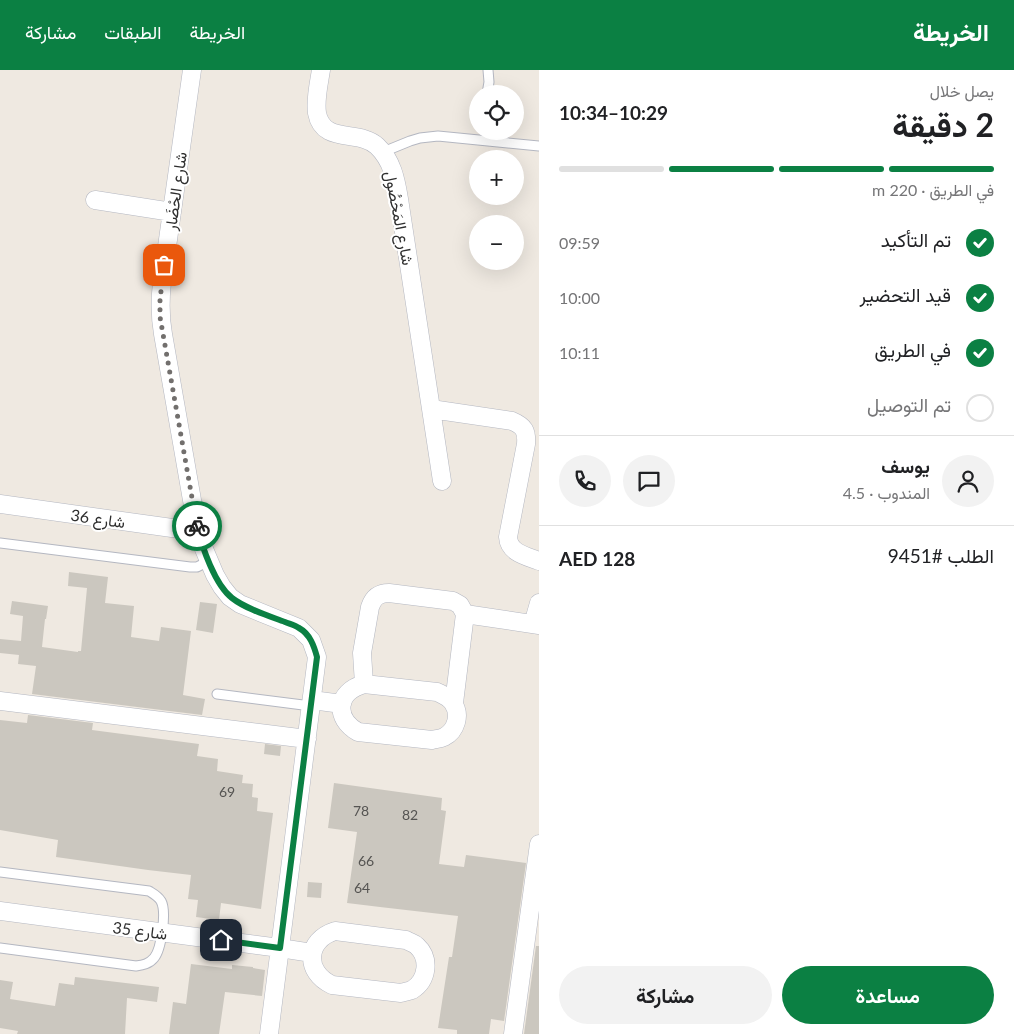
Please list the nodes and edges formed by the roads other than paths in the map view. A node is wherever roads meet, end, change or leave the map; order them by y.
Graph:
1 (192, 70) edge
2 (321, 70) edge
3 (488, 70) edge
4 (488, 85) edge
5 (469, 136) edge
6 (505, 140) edge
7 (539, 146) edge
8 (383, 152) junction
9 (95, 200) dead end
10 (172, 212) junction
11 (432, 409) junction
12 (442, 481) dead end
13 (0, 504) edge
14 (196, 523) junction
15 (0, 543) edge
16 (209, 561) junction
17 (539, 561) edge
18 (539, 603) edge
19 (465, 614) junction
20 (536, 625) edge
21 (364, 684) junction
22 (217, 694) dead end
23 (0, 702) edge
24 (312, 703) junction
25 (454, 703) junction
26 (342, 704) junction
27 (307, 739) junction
28 (539, 844) edge
29 (0, 872) edge
30 (0, 911) edge
31 (162, 932) junction
32 (0, 948) edge
33 (280, 948) junction
34 (312, 953) junction
35 (269, 1034) edge
36 (513, 1034) edge

1 - 10 street, شارع الحْضَار
2 - 8 street, شارع المَحْصُول
3 - 4 lane
5 - 8 lane
6 - 7 lane
8 - 11 street, شارع المَحْصُول
9 - 10 street
10 - 14 street, شارع الحْضَار
11 - 12 street, شارع المَحْصُول
11 - 17 street
13 - 14 street, شارع 36
14 - 16 street, شارع الحْضَار
15 - 16 lane
16 - 24 street, شارع الحْضَار
18 - 20 street
19 - 20 street
19 - 21 street
19 - 25 street
21 - 25 street
21 - 26 street
22 - 24 lane
23 - 27 street
24 - 26 street
24 - 27 street, شارع الحْضَار
25 - 26 street
27 - 33 street, شارع الحْضَار
28 - 36 street
29 - 31 lane
30 - 31 street, شارع 35
31 - 32 lane
31 - 33 street, شارع 35
33 - 34 street, شارع 35
33 - 35 street, شارع الحْضَار
34 - 34 street

